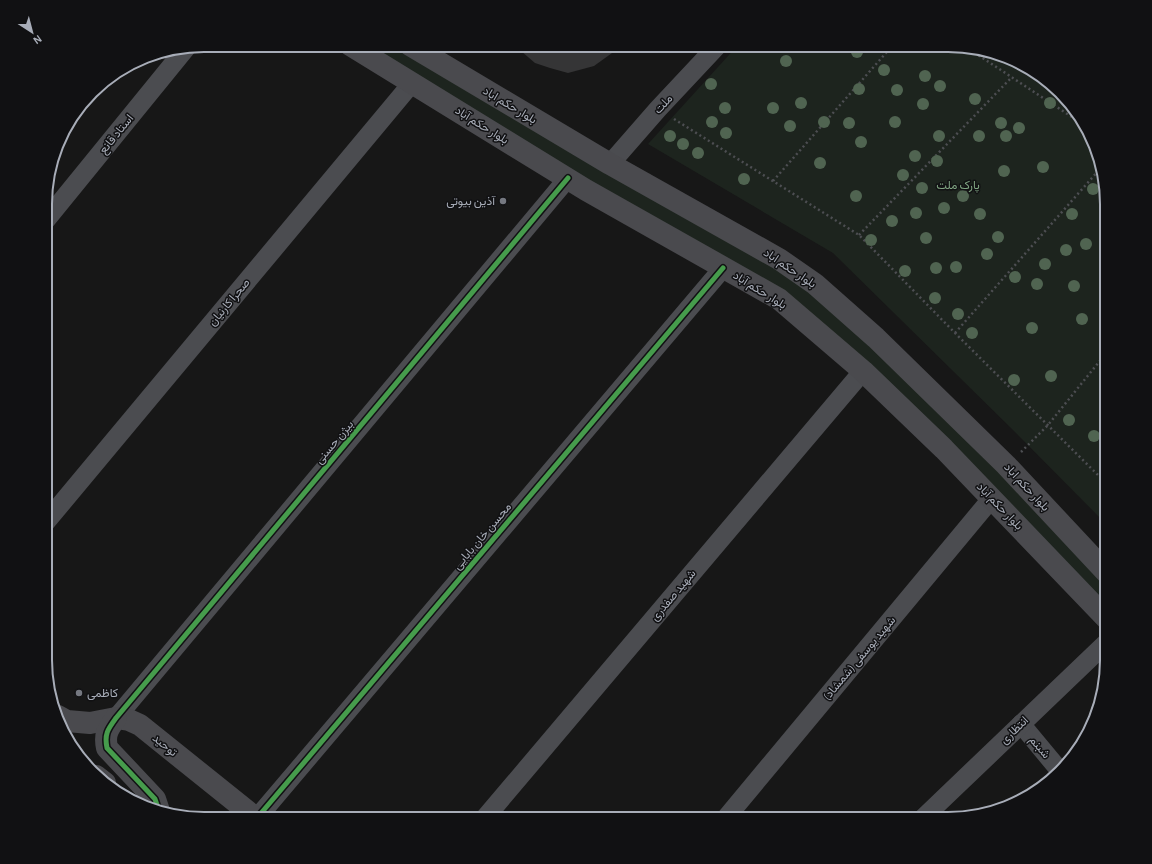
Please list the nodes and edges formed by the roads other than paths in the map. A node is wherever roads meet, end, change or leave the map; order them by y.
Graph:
1 (361, 52) edge
2 (422, 52) edge
3 (711, 52) edge
4 (182, 53) edge
5 (412, 83) junction
6 (610, 164) junction
7 (568, 178) junction
8 (52, 213) edge
9 (723, 268) junction
10 (863, 371) junction
11 (992, 498) junction
12 (52, 515) edge
13 (1100, 565) edge
14 (1100, 612) edge
15 (1100, 649) edge
16 (116, 718) junction
17 (65, 720) edge
18 (1021, 724) junction
19 (1056, 766) edge
20 (157, 805) edge
21 (249, 812) edge
22 (262, 812) edge
23 (490, 812) edge
24 (731, 812) edge
25 (929, 812) edge

1 - 5 main road, بلوار حکم آباد
2 - 6 main road, بلوار حکم اباد
3 - 6 street, ملت
4 - 8 street, استاد قانع
5 - 7 main road, بلوار حکم آباد
5 - 12 street, صحرا کارنیان
6 - 13 main road, بلوار حکم اباد
7 - 9 main road, بلوار حکم آباد
7 - 16 street, بیژن حسنی
9 - 10 main road, بلوار حکم آباد
9 - 22 street, محسن خان بابایی
10 - 11 main road, بلوار حکم آباد
10 - 23 street, شهید صفدری
11 - 14 main road, بلوار حکم آباد
11 - 24 street, شهید یوسفی (شمشاد)
15 - 18 street, انتظاری
16 - 17 main road, توحید
16 - 20 main road
16 - 21 main road, توحید
18 - 19 street, شبنم
18 - 25 street, انتظاری

